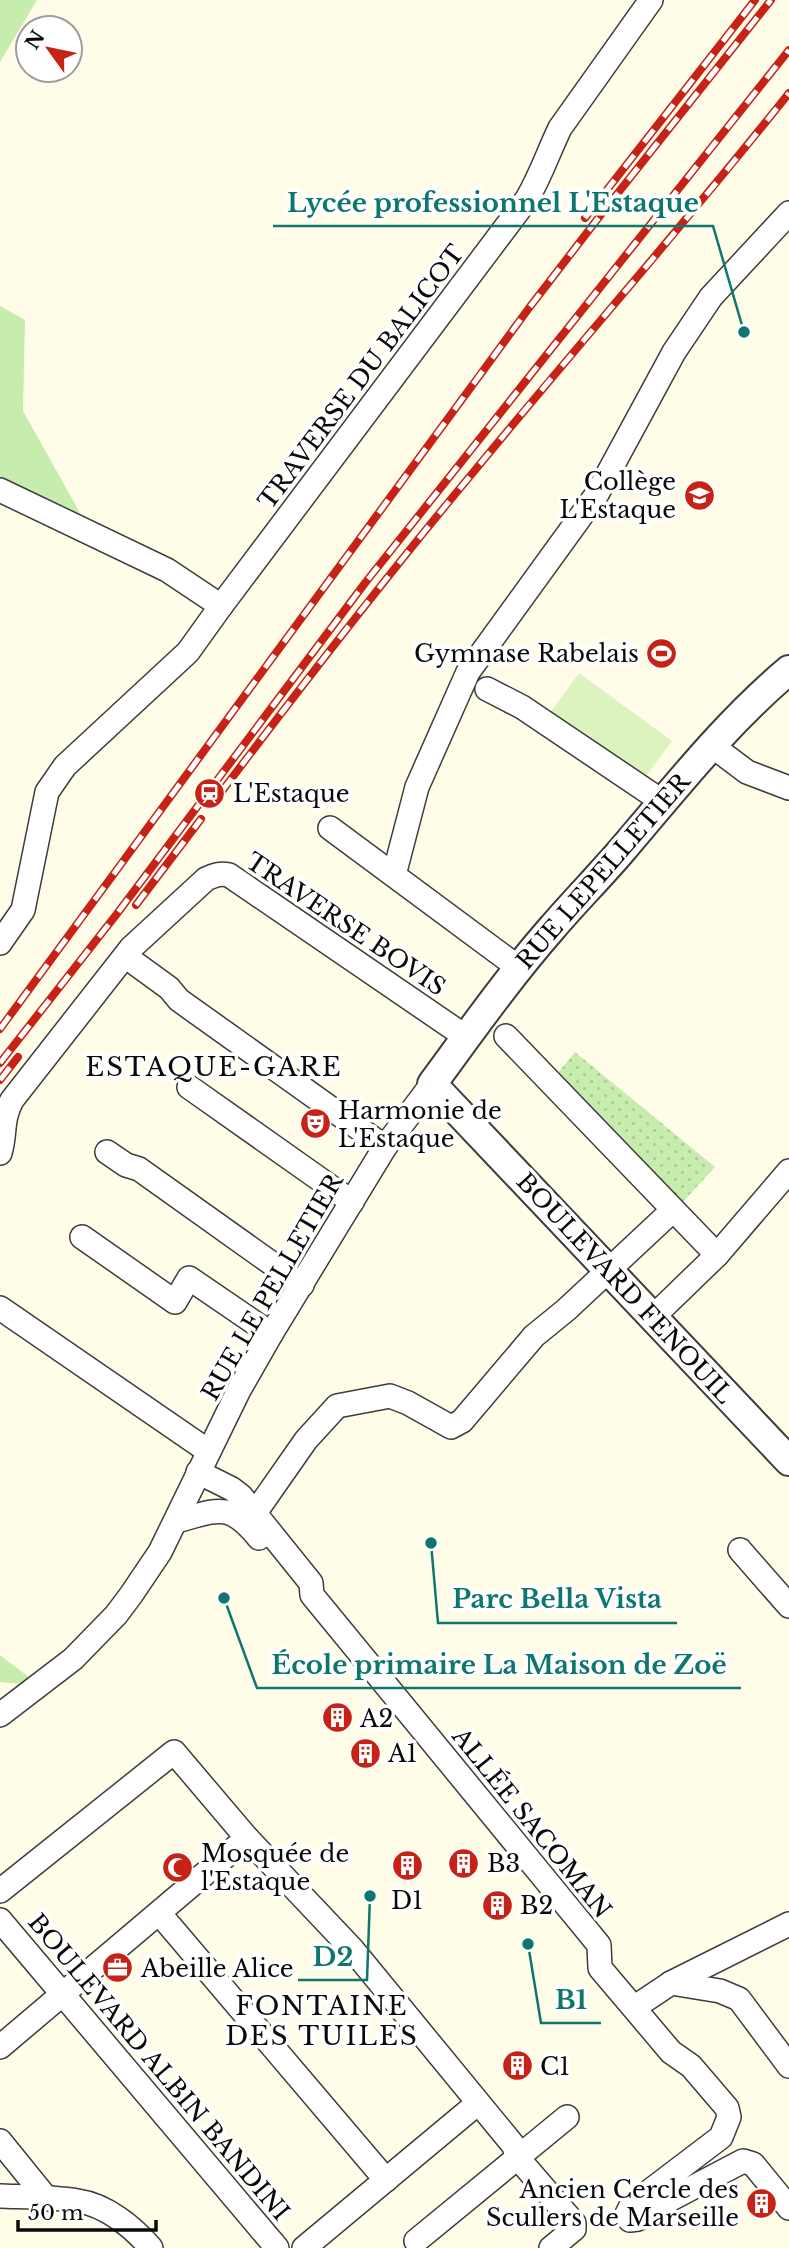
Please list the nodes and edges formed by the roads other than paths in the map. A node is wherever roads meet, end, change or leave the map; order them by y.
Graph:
1 (651, 0) edge
2 (789, 213) edge
3 (0, 491) edge
4 (222, 606) junction
5 (789, 670) edge
6 (487, 690) dead end
7 (711, 745) junction
8 (789, 788) edge
9 (663, 802) junction
10 (330, 828) dead end
11 (394, 875) junction
12 (0, 943) edge
13 (136, 964) dead end
14 (519, 968) junction
15 (506, 1036) dead end
16 (466, 1037) junction
17 (432, 1084) junction
18 (190, 1087) dead end
19 (385, 1147) junction
20 (107, 1152) dead end
21 (0, 1153) edge
22 (782, 1180) edge
23 (352, 1202) junction
24 (673, 1210) junction
25 (82, 1237) dead end
26 (717, 1255) junction
27 (608, 1271) junction
28 (302, 1285) junction
29 (0, 1308) edge
30 (653, 1317) junction
31 (271, 1335) junction
32 (208, 1451) junction
33 (789, 1461) edge
34 (198, 1472) junction
35 (255, 1513) junction
36 (176, 1521) junction
37 (740, 1550) dead end
38 (313, 1595) junction
39 (789, 1606) edge
40 (0, 1715) edge
41 (247, 1838) junction
42 (0, 1891) edge
43 (159, 1913) junction
44 (0, 1920) edge
45 (789, 1924) edge
46 (671, 1983) junction
47 (62, 1995) junction
48 (635, 2007) junction
49 (0, 2047) edge
50 (789, 2066) edge
51 (478, 2104) junction
52 (567, 2117) dead end
53 (0, 2141) edge
54 (517, 2157) junction
55 (386, 2180) junction
56 (0, 2196) edge
57 (47, 2199) junction
58 (789, 2208) edge
59 (416, 2241) dead end
60 (151, 2248) edge
61 (277, 2248) edge
62 (304, 2248) edge
63 (551, 2248) edge

1 - 4 street, TRAVERSE DU BALICOT
2 - 11 street
3 - 4 street
4 - 12 street
5 - 7 street, RUE LEPELLETIER
6 - 9 street
7 - 8 street
7 - 9 street, RUE LEPELLETIER
9 - 14 street, RUE LEPELLETIER
10 - 11 street
11 - 14 street
13 - 19 street
14 - 16 street, RUE LEPELLETIER
15 - 24 street
16 - 17 street, RUE LEPELLETIER
16 - 21 street, TRAVERSE BOVIS
17 - 19 street, RUE LE PELLETIER
17 - 27 street, BOULEVARD FENOUIL
18 - 23 street
19 - 23 street, RUE LE PELLETIER
20 - 28 street
22 - 26 street
23 - 28 street, RUE LE PELLETIER
24 - 26 street
24 - 27 street
25 - 31 street
26 - 30 street
27 - 30 street, BOULEVARD FENOUIL
27 - 35 street
28 - 31 street, RUE LE PELLETIER
29 - 32 street
30 - 33 street, BOULEVARD FENOUIL
31 - 32 street, RUE LE PELLETIER
32 - 34 street, RUE LE PELLETIER
34 - 35 street, ALLÉE SACOMAN
34 - 36 street, RUE LE PELLETIER
35 - 38 street, ALLÉE SACOMAN
36 - 38 street, ALLÉE SACOMAN
36 - 40 street, RUE LE PELLETIER
37 - 39 street
38 - 48 street, ALLÉE SACOMAN
41 - 42 street
41 - 43 street
41 - 51 street
43 - 47 street
43 - 55 street
44 - 47 street, BOULEVARD ALBIN BANDINI
45 - 46 street
46 - 48 street
46 - 50 street
47 - 49 street
47 - 61 street, BOULEVARD ALBIN BANDINI
48 - 58 street, ALLÉE SACOMAN
51 - 54 street
51 - 55 street
52 - 54 street
53 - 57 street
54 - 59 street
54 - 63 street
55 - 62 street
56 - 57 street
57 - 60 street

